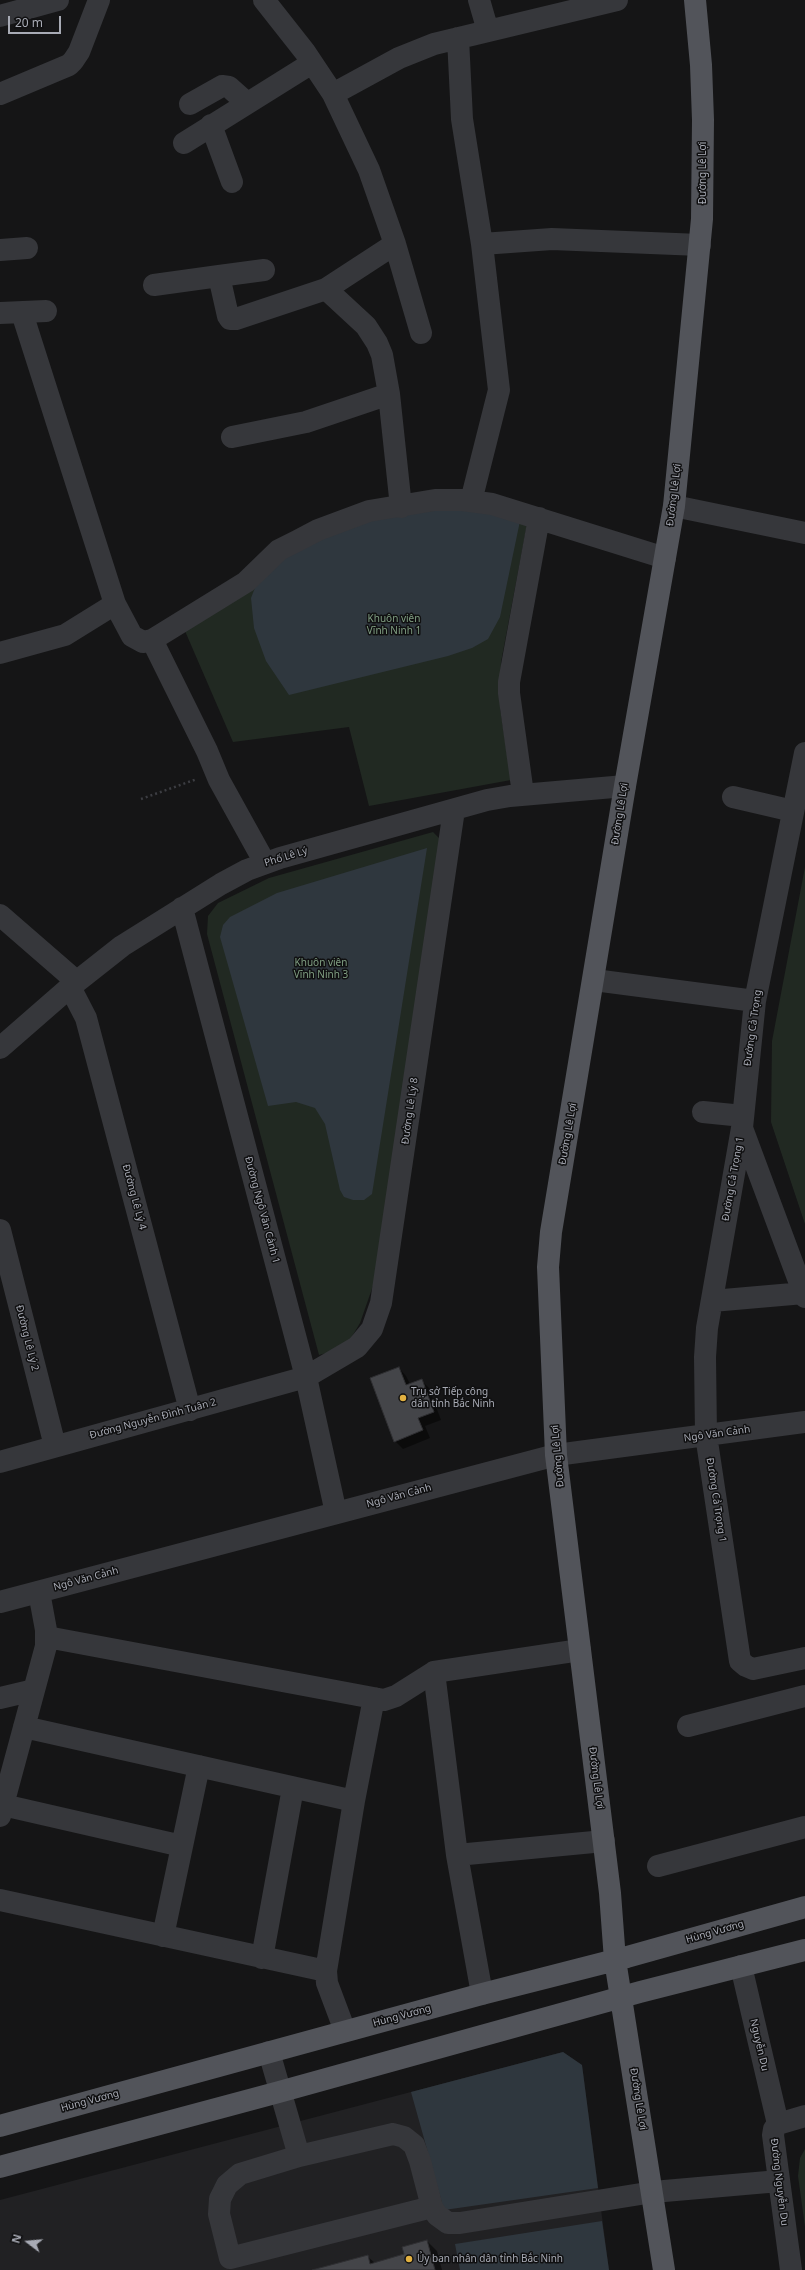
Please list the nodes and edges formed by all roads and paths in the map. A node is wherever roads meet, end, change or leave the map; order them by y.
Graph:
1 (58, 0) edge
2 (99, 0) edge
3 (264, 0) edge
4 (478, 0) edge
5 (617, 0) edge
6 (695, 0) edge
7 (0, 16) edge
8 (488, 31) junction
9 (458, 38) junction
10 (312, 63) junction
11 (0, 94) edge
12 (333, 94) junction
13 (247, 103) junction
14 (190, 104) dead end
15 (212, 126) junction
16 (184, 143) dead end
17 (232, 182) dead end
18 (395, 244) junction
19 (482, 244) junction
20 (700, 245) junction
21 (27, 248) dead end
22 (0, 250) edge
23 (264, 270) dead end
24 (219, 276) junction
25 (154, 285) dead end
26 (326, 290) junction
27 (46, 311) dead end
28 (0, 313) edge
29 (22, 313) junction
30 (422, 333) dead end
31 (389, 394) junction
32 (232, 438) dead end
33 (471, 501) junction
34 (674, 506) junction
35 (401, 507) junction
36 (539, 518) junction
37 (805, 533) edge
38 (665, 558) junction
39 (115, 604) junction
40 (152, 640) junction
41 (0, 653) edge
42 (805, 753) edge
43 (216, 773) junction
44 (625, 786) junction
45 (523, 794) junction
46 (733, 797) dead end
47 (141, 799) dead end
48 (454, 810) junction
49 (793, 811) junction
50 (265, 863) junction
51 (182, 908) junction
52 (0, 916) edge
53 (594, 980) junction
54 (73, 984) junction
55 (755, 1001) junction
56 (0, 1048) edge
57 (703, 1112) dead end
58 (743, 1122) junction
59 (0, 1230) edge
60 (803, 1285) edge
61 (712, 1301) junction
62 (306, 1377) junction
63 (190, 1410) junction
64 (805, 1422) edge
65 (706, 1435) junction
66 (55, 1446) junction
67 (556, 1455) junction
68 (0, 1462) edge
69 (336, 1513) junction
70 (39, 1592) junction
71 (0, 1602) edge
72 (47, 1637) junction
73 (580, 1650) junction
74 (805, 1658) edge
75 (434, 1672) junction
76 (34, 1690) junction
77 (805, 1696) edge
78 (0, 1698) edge
79 (374, 1698) junction
80 (688, 1726) dead end
81 (24, 1727) junction
82 (199, 1766) junction
83 (293, 1788) junction
84 (2, 1798) edge
85 (354, 1801) junction
86 (804, 1833) edge
87 (604, 1841) junction
88 (182, 1846) junction
89 (457, 1855) junction
90 (658, 1866) dead end
91 (0, 1900) edge
92 (805, 1907) edge
93 (163, 1936) junction
94 (805, 1950) edge
95 (262, 1958) junction
96 (615, 1960) junction
97 (741, 1966) junction
98 (326, 1971) junction
99 (482, 1994) junction
100 (621, 1997) junction
101 (345, 2031) junction
102 (269, 2052) junction
103 (279, 2092) junction
104 (805, 2116) edge
105 (778, 2124) junction
106 (0, 2126) edge
107 (299, 2156) junction
108 (0, 2167) edge
109 (779, 2181) junction
110 (653, 2192) junction
111 (432, 2208) junction
112 (232, 2264) edge
113 (664, 2270) edge
114 (791, 2270) edge

1 - 7 street
2 - 11 street
3 - 10 street
4 - 8 street
5 - 8 street
6 - 20 main road, Đường Lê Lợi
8 - 9 street
9 - 12 street
9 - 19 street
10 - 12 street
10 - 13 street
12 - 18 street
13 - 14 street
13 - 15 street
15 - 16 street
15 - 17 street
18 - 26 street
18 - 30 street
19 - 20 street
19 - 33 street
20 - 34 main road, Đường Lê Lợi
21 - 22 street
23 - 24 street
24 - 25 street
24 - 26 street
26 - 31 street
27 - 29 street
28 - 29 street
29 - 39 street
31 - 32 street
31 - 35 street
33 - 35 street
33 - 36 street
34 - 37 street
34 - 38 main road, Đường Lê Lợi
35 - 40 street
36 - 38 street
36 - 45 street
38 - 44 main road, Đường Lê Lợi
39 - 40 street
39 - 41 street
40 - 43 street
42 - 49 street, Đường Cả Trọng
43 - 47 path
43 - 50 street
44 - 45 street, Phố Lê Lý
44 - 53 main road, Đường Lê Lợi
45 - 48 street, Phố Lê Lý
46 - 49 street
48 - 50 street, Phố Lê Lý
48 - 62 street, Đường Lê Lý 8
49 - 55 street, Đường Cả Trọng
50 - 51 street, Phố Lê Lý
51 - 54 street, Phố Lê Lý
51 - 62 street, Đường Ngô Văn Cảnh 1
52 - 54 street
53 - 55 street
53 - 67 main road, Đường Lê Lợi
54 - 56 street, Phố Lê Lý
54 - 63 street, Đường Lê Lý 4
55 - 58 street, Đường Cả Trọng
57 - 58 street
58 - 60 street, Đường Cả Trọng
58 - 61 street, Đường Cả Trọng 1
59 - 66 street, Đường Lê Lý 2
60 - 61 street
61 - 65 street, Đường Cả Trọng 1
62 - 63 street, Đường Nguyễn Đình Tuân 2
62 - 69 street, Đường Ngô Văn Cảnh 1
63 - 66 street, Đường Nguyễn Đình Tuân 2
64 - 65 street, Ngô Văn Cảnh
65 - 67 street, Ngô Văn Cảnh
65 - 74 street, Đường Cả Trọng 1
66 - 68 street, Đường Nguyễn Đình Tuân 2
67 - 69 street, Ngô Văn Cảnh
67 - 73 main road, Đường Lê Lợi
69 - 70 street, Ngô Văn Cảnh
70 - 71 street, Ngô Văn Cảnh
70 - 72 street
72 - 76 street
72 - 79 street
73 - 75 street
73 - 87 main road, Đường Lê Lợi
75 - 79 street
75 - 89 street
76 - 78 street
76 - 81 street
77 - 80 street
79 - 85 street
81 - 82 street
81 - 84 street
82 - 83 street
82 - 88 street
83 - 85 street
83 - 95 street
84 - 88 street
85 - 98 street
86 - 90 street
87 - 89 street
87 - 96 main road, Đường Lê Lợi
88 - 93 street
89 - 99 street
91 - 93 street
92 - 96 main road, Hùng Vương
93 - 95 street
94 - 97 main road
95 - 98 street
96 - 99 main road, Hùng Vương
96 - 100 main road, Đường Lê Lợi
97 - 100 main road
97 - 105 street, Nguyễn Du
98 - 101 street
99 - 101 main road, Hùng Vương
100 - 103 main road
100 - 110 main road, Đường Lê Lợi
101 - 102 main road, Hùng Vương
102 - 103 street
102 - 106 main road, Hùng Vương
103 - 107 street
103 - 108 main road
104 - 105 street, Đường Nguyễn Du
105 - 109 street, Đường Nguyễn Du
107 - 111 street
107 - 112 street
109 - 110 street
109 - 114 street, Đường Nguyễn Du
110 - 111 street
110 - 113 main road, Đường Lê Lợi
111 - 112 street

